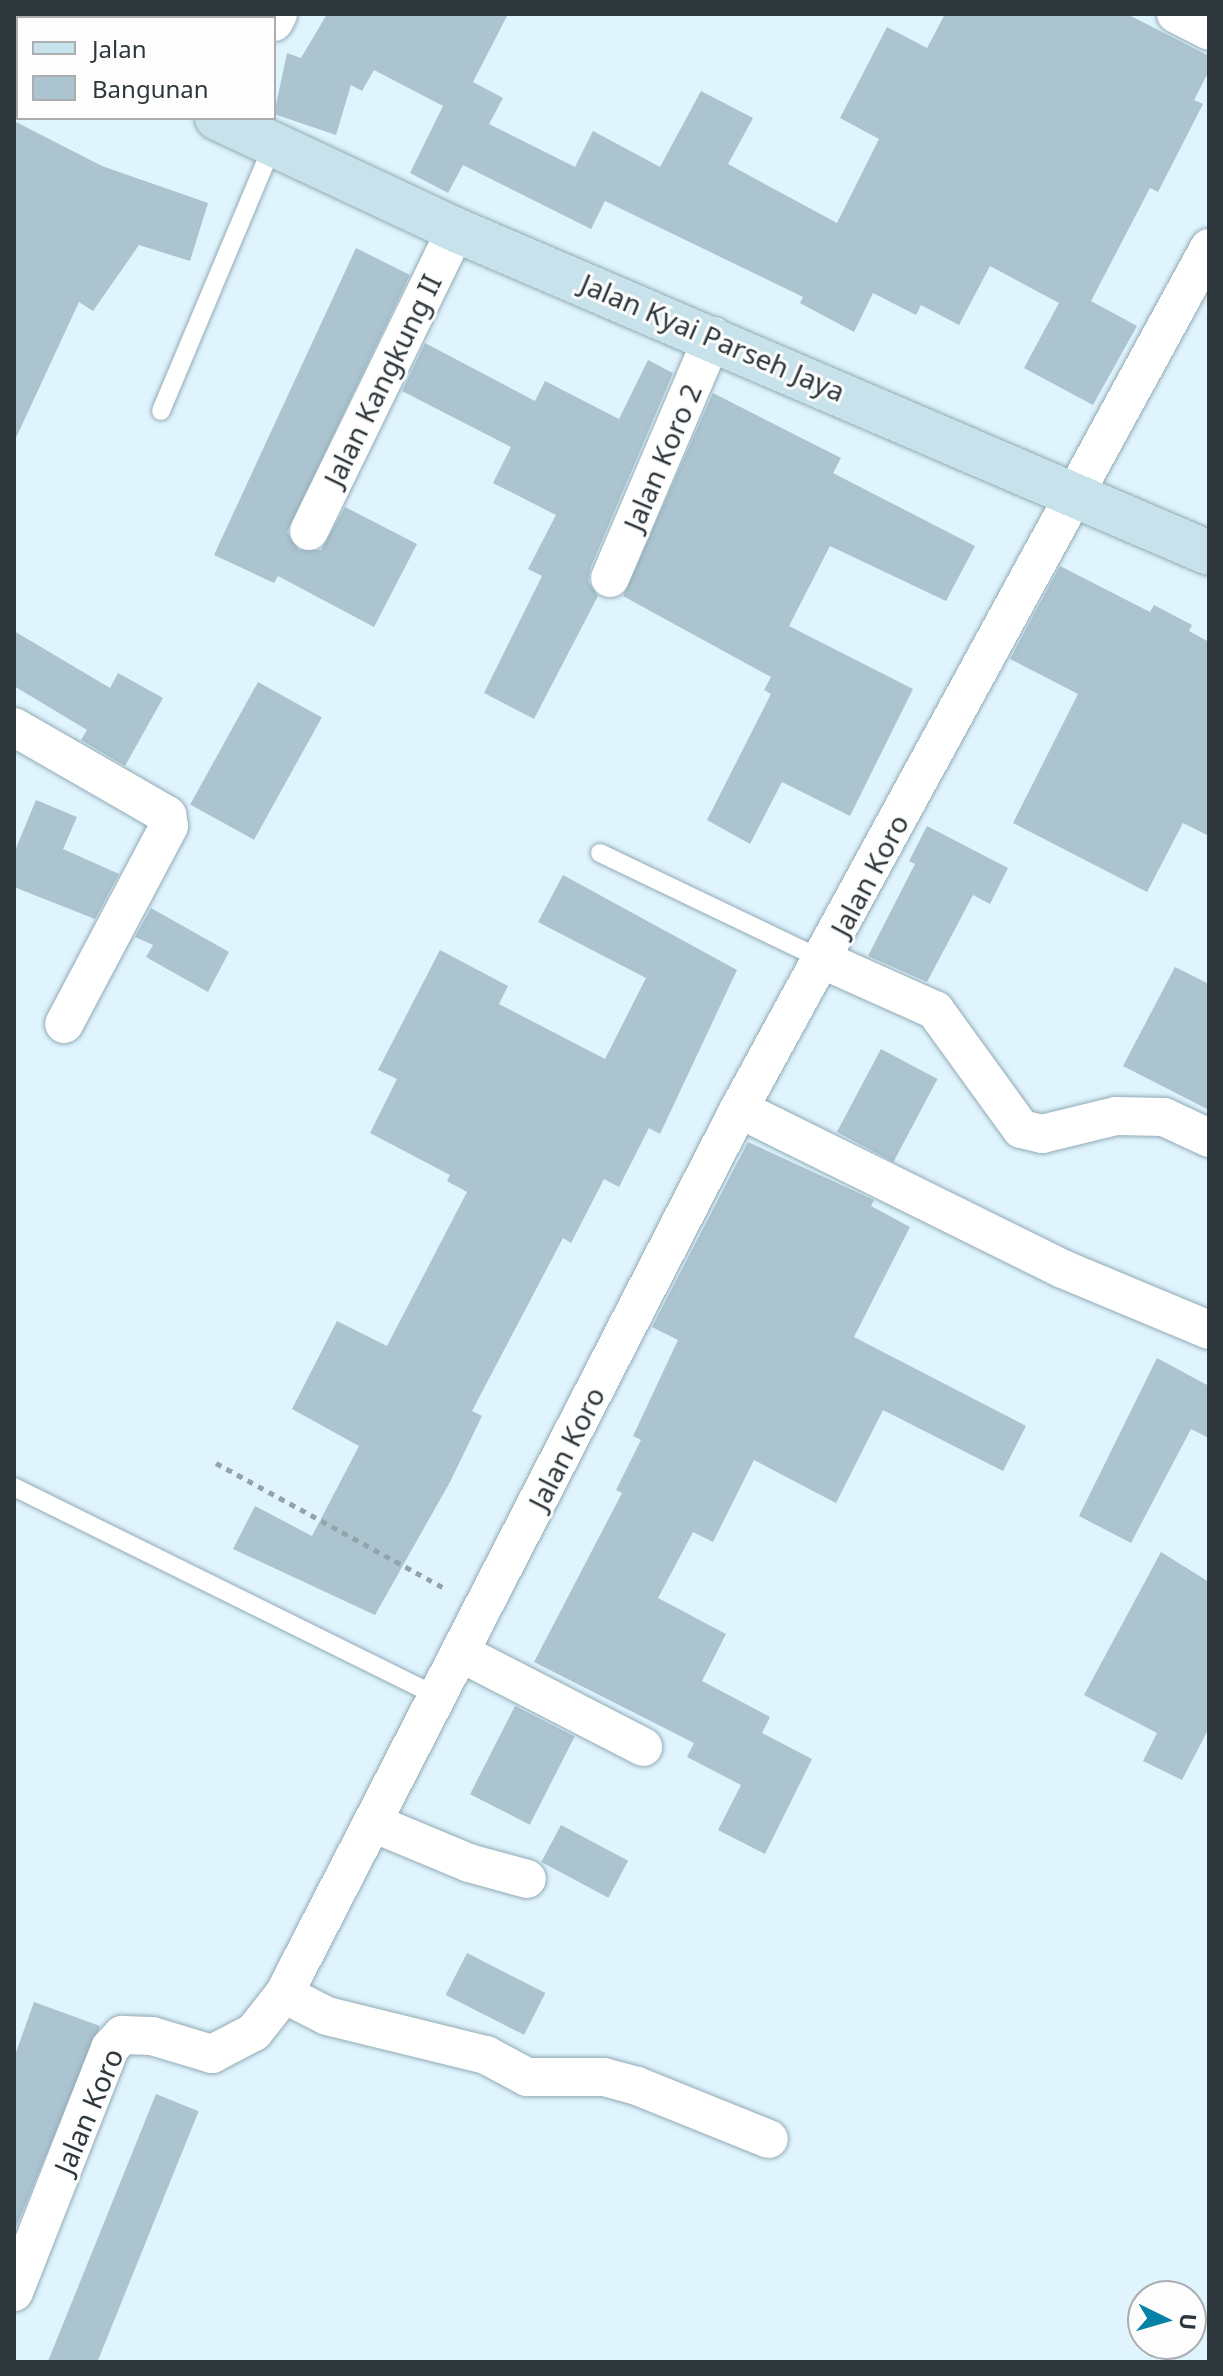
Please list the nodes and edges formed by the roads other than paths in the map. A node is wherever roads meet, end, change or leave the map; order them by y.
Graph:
1 (1176, 14) edge
2 (1209, 31) edge
3 (226, 120) edge
4 (273, 144) junction
5 (456, 230) junction
6 (1209, 248) edge
7 (713, 336) junction
8 (161, 411) dead end
9 (1074, 490) junction
10 (309, 531) dead end
11 (1209, 553) edge
12 (610, 578) dead end
13 (14, 727) edge
14 (600, 853) dead end
15 (823, 960) junction
16 (64, 1024) dead end
17 (739, 1109) junction
18 (1209, 1138) edge
19 (1209, 1330) edge
20 (14, 1487) edge
21 (461, 1653) junction
22 (440, 1698) junction
23 (643, 1747) dead end
24 (373, 1823) junction
25 (527, 1879) dead end
26 (270, 2012) junction
27 (769, 2139) dead end
28 (14, 2292) edge

1 - 2 street
3 - 4 main road, Jalan Kyai Parseh Jaya
4 - 5 main road, Jalan Kyai Parseh Jaya
4 - 8 lane
5 - 7 main road, Jalan Kyai Parseh Jaya
5 - 10 street, Jalan Kangkung II
6 - 9 street, Jalan Koro
7 - 9 main road, Jalan Kyai Parseh Jaya
7 - 12 street, Jalan Koro 2
9 - 11 main road, Jalan Kyai Parseh Jaya
9 - 15 street, Jalan Koro
13 - 16 street
14 - 15 lane
15 - 17 street, Jalan Koro
15 - 18 street
17 - 19 street
17 - 21 street, Jalan Koro
20 - 22 lane
21 - 22 street, Jalan Koro
21 - 23 street
22 - 24 street, Jalan Koro
24 - 25 street
24 - 26 street, Jalan Koro
26 - 27 street
26 - 28 street, Jalan Koro

